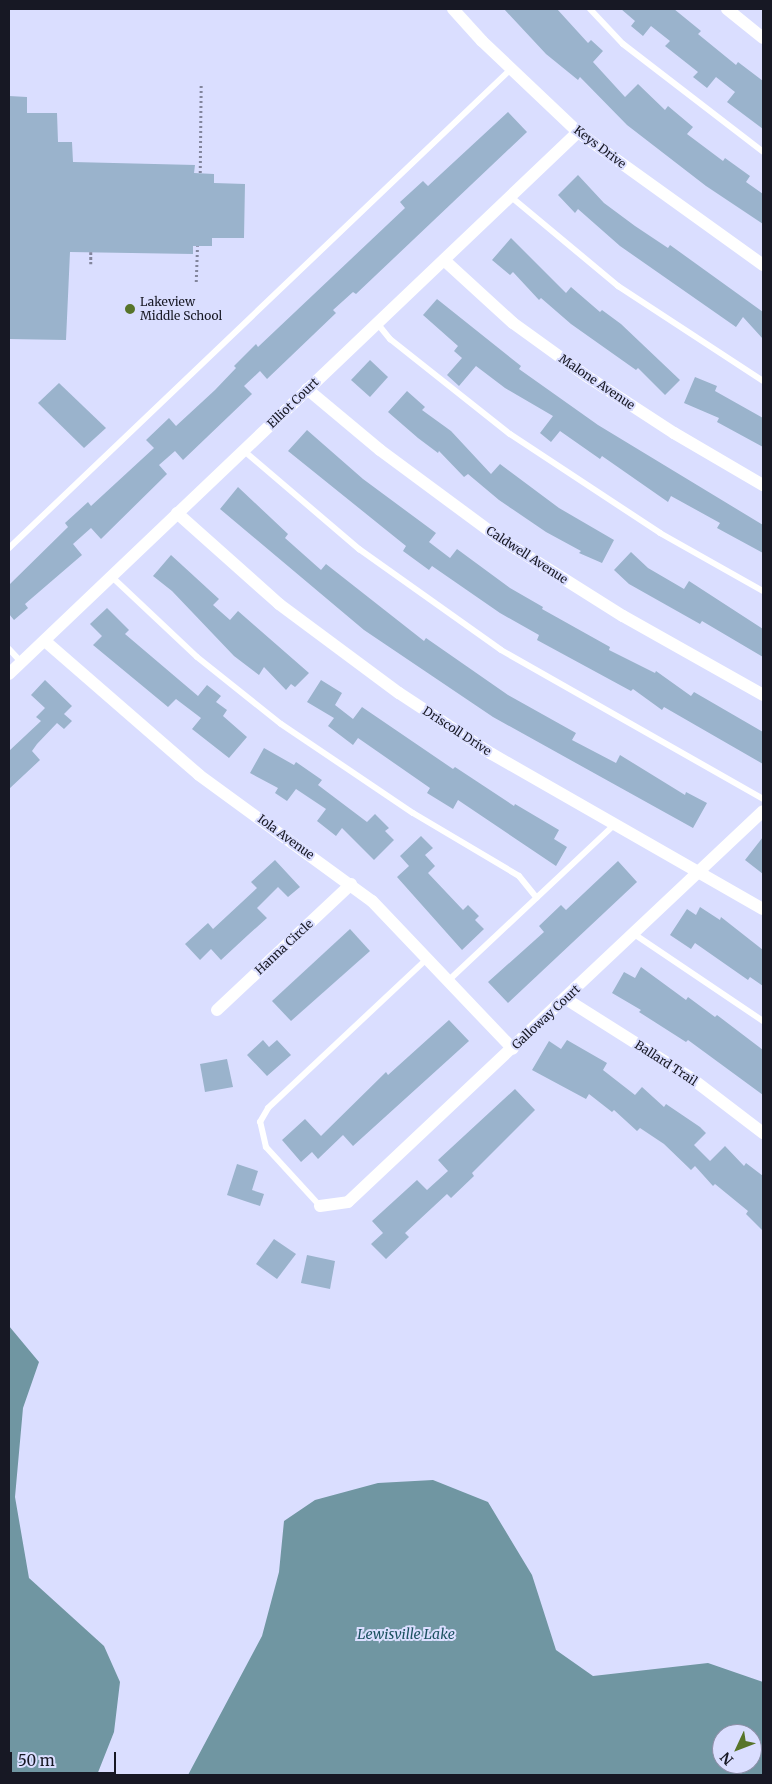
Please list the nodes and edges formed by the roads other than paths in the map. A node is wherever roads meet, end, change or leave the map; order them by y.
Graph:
1 (453, 9) edge
2 (590, 9) edge
3 (727, 9) edge
4 (763, 38) edge
5 (512, 69) junction
6 (578, 132) junction
7 (763, 152) edge
8 (510, 196) junction
9 (444, 260) junction
10 (763, 265) edge
11 (377, 323) junction
12 (763, 380) edge
13 (307, 389) junction
14 (244, 450) junction
15 (763, 485) edge
16 (177, 513) junction
17 (9, 548) edge
18 (111, 576) junction
19 (763, 591) edge
20 (45, 641) junction
21 (9, 649) edge
22 (21, 662) junction
23 (9, 674) edge
24 (763, 695) edge
25 (763, 799) edge
26 (763, 811) edge
27 (615, 824) junction
28 (700, 871) junction
29 (351, 884) junction
30 (537, 898) junction
31 (763, 910) edge
32 (634, 934) junction
33 (428, 958) junction
34 (449, 980) junction
35 (566, 999) junction
36 (217, 1010) dead end
37 (763, 1021) edge
38 (513, 1049) junction
39 (763, 1133) edge
40 (320, 1206) joint

1 - 5 street, Keys Drive
2 - 7 lane
3 - 4 street
5 - 6 street, Keys Drive
5 - 17 lane
6 - 8 street, Elliot Court
6 - 10 street, Keys Drive
8 - 9 street, Elliot Court
8 - 12 lane
9 - 11 street, Elliot Court
9 - 15 street, Malone Avenue
11 - 13 street, Elliot Court
11 - 19 lane
13 - 14 street, Elliot Court
13 - 24 street, Caldwell Avenue
14 - 16 street, Elliot Court
14 - 25 lane
16 - 18 street, Elliot Court
16 - 27 street, Driscoll Drive
18 - 20 street, Elliot Court
18 - 30 lane
20 - 22 street, Elliot Court
20 - 29 street, Iola Avenue
21 - 22 lane
22 - 23 street, Elliot Court
26 - 28 street, Galloway Court
27 - 28 street, Driscoll Drive
27 - 30 lane
28 - 31 street, Driscoll Drive
28 - 32 street, Galloway Court
29 - 33 street, Iola Avenue
29 - 36 street, Hanna Circle
30 - 34 lane
32 - 35 street, Galloway Court
32 - 37 lane
33 - 34 street, Iola Avenue
33 - 40 lane
34 - 38 street, Iola Avenue
35 - 38 street, Galloway Court
35 - 39 street, Ballard Trail
38 - 40 street, Galloway Court

